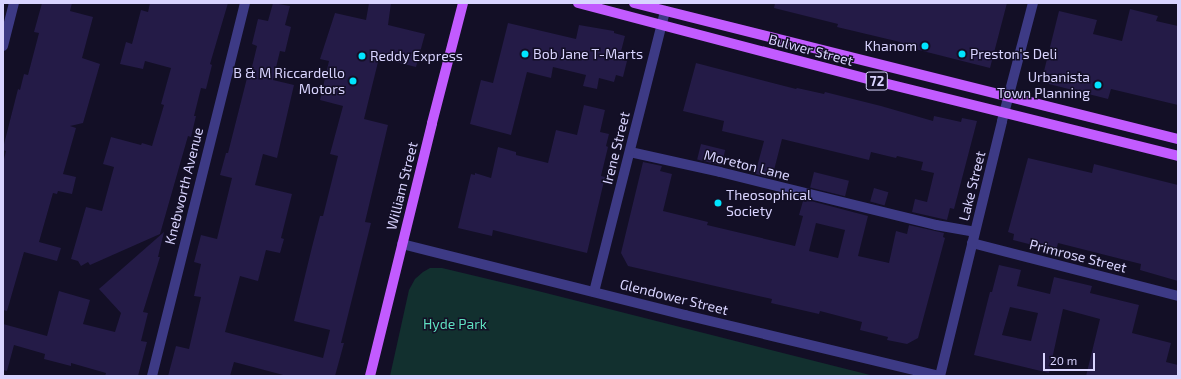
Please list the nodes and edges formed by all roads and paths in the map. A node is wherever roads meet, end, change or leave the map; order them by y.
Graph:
1 (14, 3) edge
2 (245, 3) edge
3 (463, 3) edge
4 (578, 3) edge
5 (634, 3) edge
6 (1033, 3) edge
7 (665, 11) junction
8 (662, 25) junction
9 (3, 46) edge
10 (1008, 98) junction
11 (1004, 113) junction
12 (1178, 139) edge
13 (630, 152) junction
14 (1178, 156) edge
15 (974, 232) junction
16 (972, 243) junction
17 (402, 244) junction
18 (594, 292) junction
19 (1178, 296) edge
20 (152, 376) edge
21 (370, 376) edge
22 (940, 376) edge

1 - 9 street
2 - 20 street, Knebworth Avenue
3 - 17 main road, William Street
4 - 8 main road, Bulwer Street / 72
5 - 7 main road, Bulwer Street / 72
6 - 10 street, Lake Street
7 - 8 street, Irene Street
7 - 10 main road, Bulwer Street / 72
8 - 11 main road, Bulwer Street / 72
8 - 13 street, Irene Street
10 - 11 street, Lake Street
10 - 12 main road, Bulwer Street / 72
11 - 14 main road, Bulwer Street / 72
11 - 15 street, Lake Street
13 - 15 street, Moreton Lane
13 - 18 street, Irene Street
15 - 16 street, Lake Street
16 - 19 street, Primrose Street
16 - 22 street, Lake Street
17 - 18 street, Glendower Street
17 - 21 main road, William Street
18 - 22 street, Glendower Street

